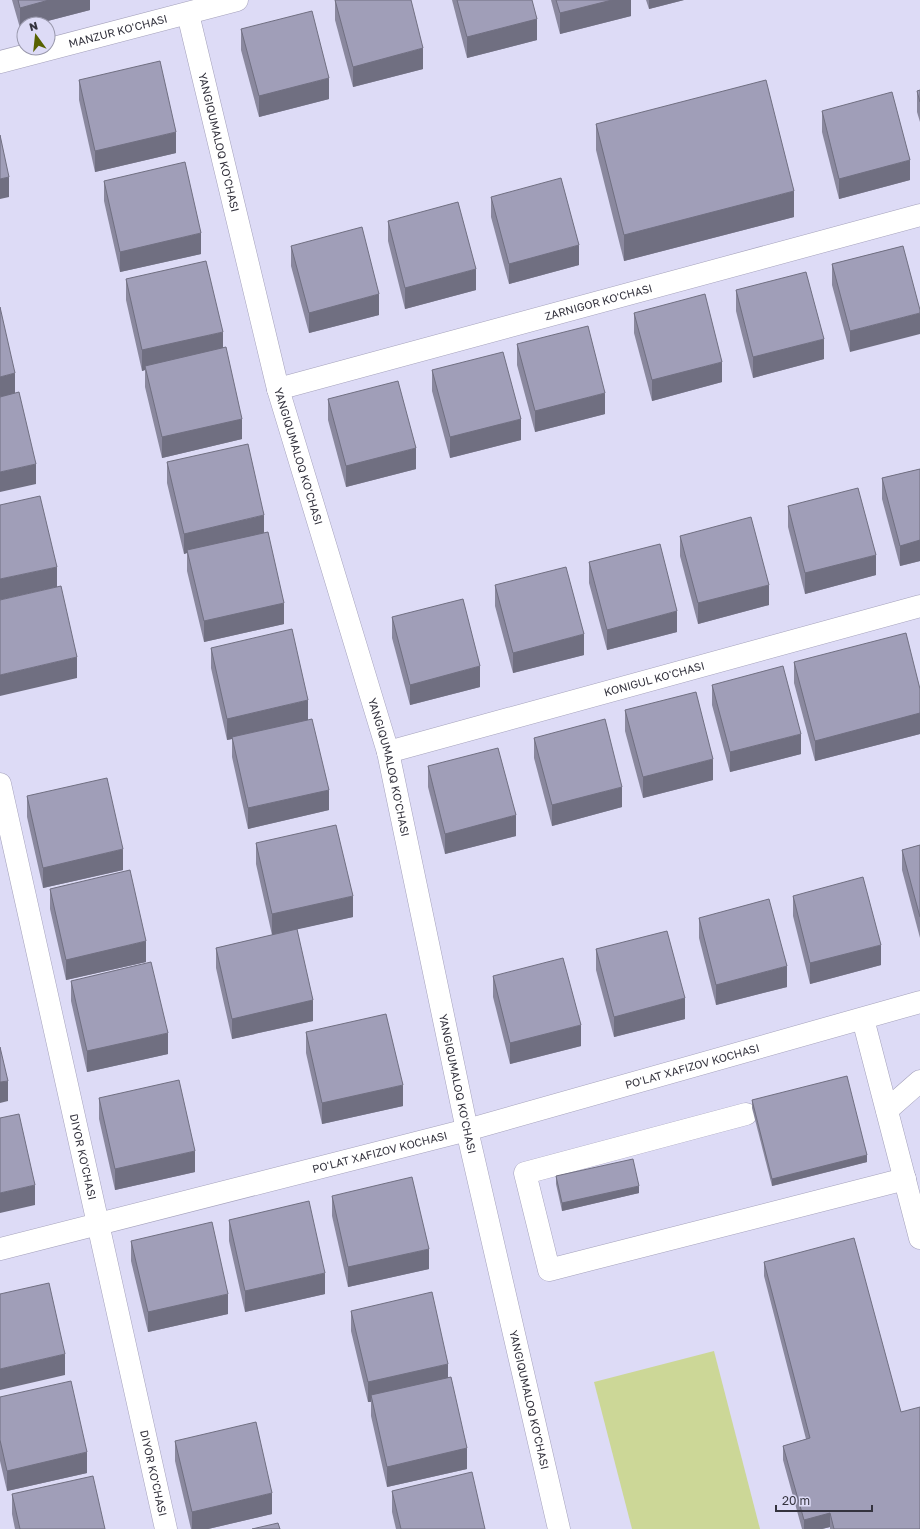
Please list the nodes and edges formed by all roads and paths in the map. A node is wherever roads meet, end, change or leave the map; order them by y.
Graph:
1 (237, 0) edge
2 (188, 14) junction
3 (0, 62) edge
4 (920, 215) edge
5 (278, 390) junction
6 (920, 606) edge
7 (388, 752) junction
8 (0, 784) edge
9 (920, 1002) edge
10 (863, 1019) junction
11 (920, 1081) edge
12 (887, 1110) junction
13 (746, 1114) dead end
14 (467, 1130) junction
15 (905, 1179) junction
16 (98, 1224) junction
17 (920, 1238) edge
18 (0, 1249) edge
19 (166, 1529) edge
20 (559, 1529) edge

1 - 2 street, MANZUR KO'CHASI
2 - 3 street, MANZUR KO'CHASI
2 - 5 street, YANGIQUMALOQ KO'CHASI
4 - 5 street, ZARNIGOR KO'CHASI
5 - 7 street, YANGIQUMALOQ KO'CHASI
6 - 7 street, KONIGUL KO'CHASI
7 - 14 street, YANGIQUMALOQ KO'CHASI
8 - 16 street, DIYOR KO'CHASI
9 - 10 street, PO'LAT XAFIZOV KOCHASI
10 - 12 street
10 - 14 street, PO'LAT XAFIZOV KOCHASI
11 - 12 street
12 - 15 street
13 - 15 street
14 - 16 street, PO'LAT XAFIZOV KOCHASI
14 - 20 street, YANGIQUMALOQ KO'CHASI
15 - 17 street
16 - 18 street, PO'LAT XAFIZOV KOCHASI
16 - 19 street, DIYOR KO'CHASI

